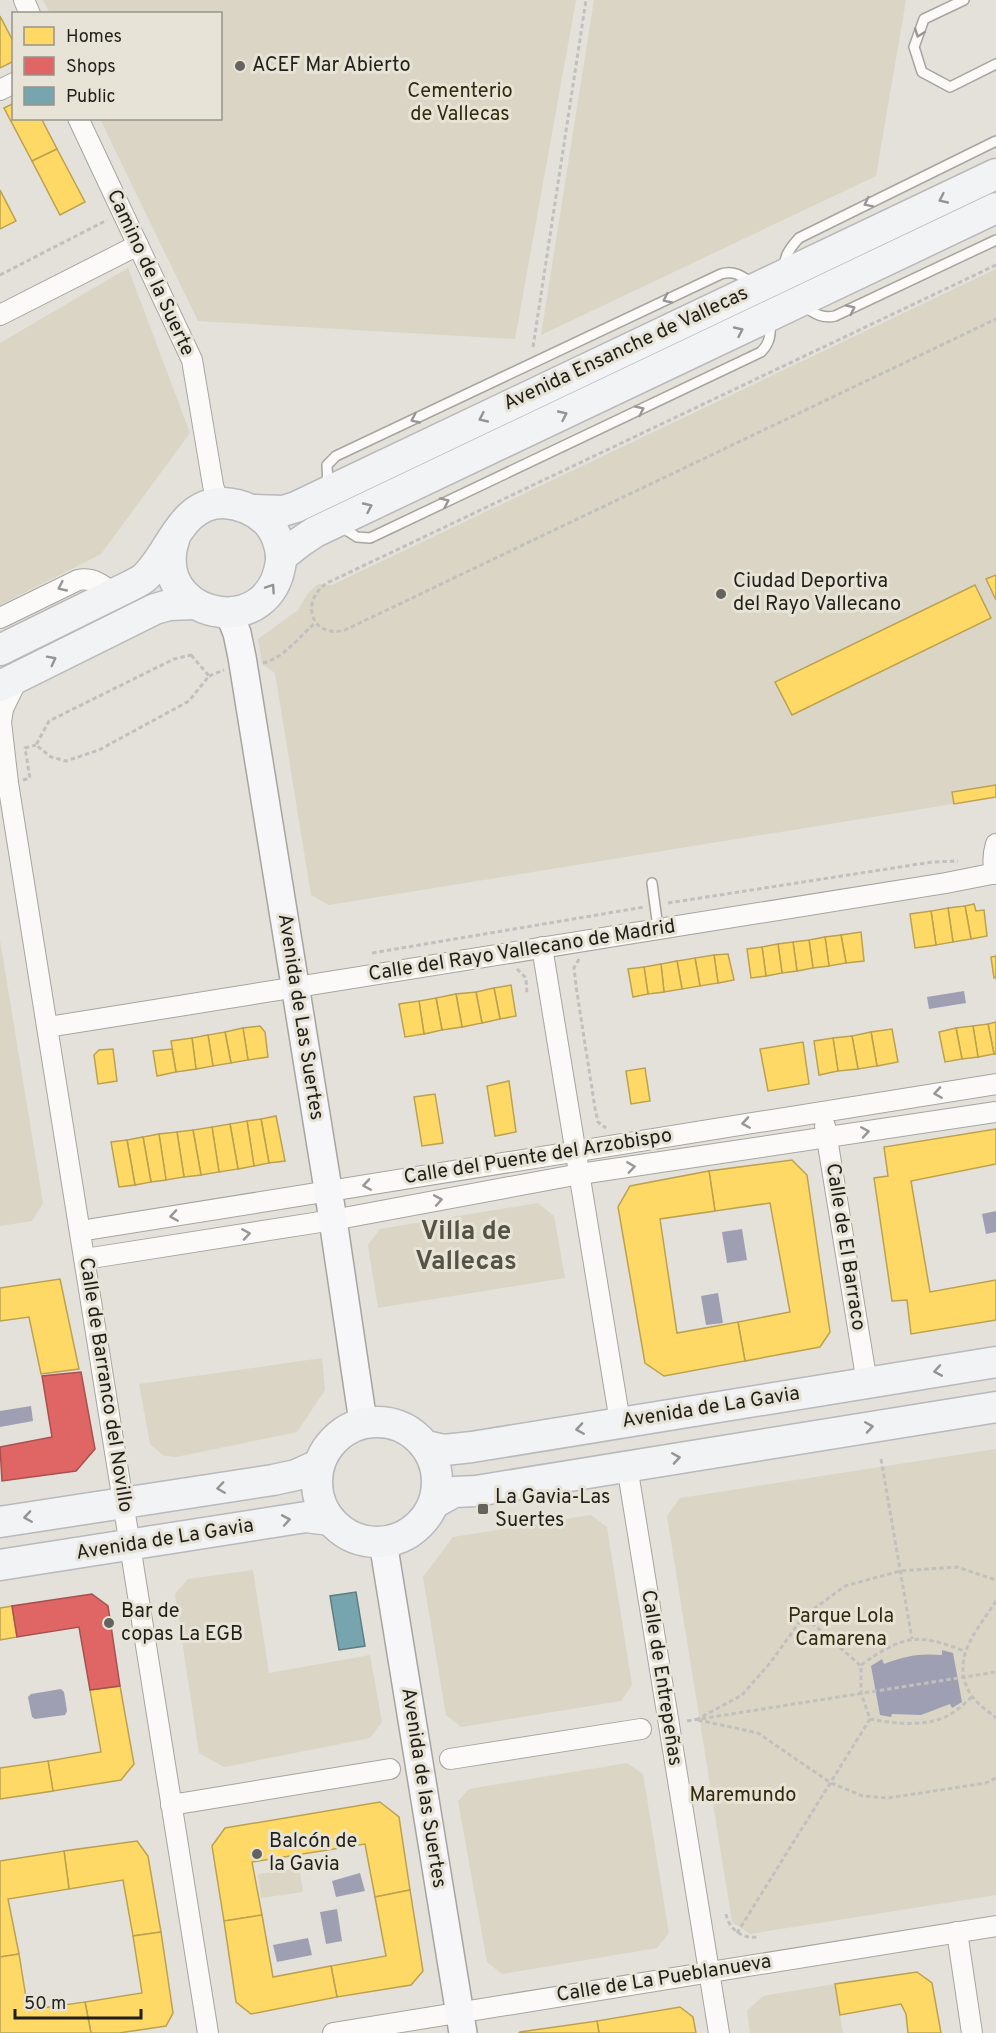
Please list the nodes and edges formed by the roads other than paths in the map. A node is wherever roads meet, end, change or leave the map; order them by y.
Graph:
1 (964, 0) edge
2 (996, 64) edge
3 (79, 120) edge
4 (996, 141) edge
5 (996, 174) edge
6 (996, 208) edge
7 (996, 240) edge
8 (138, 245) junction
9 (771, 281) junction
10 (798, 303) junction
11 (0, 315) edge
12 (218, 503) junction
13 (253, 510) junction
14 (175, 536) junction
15 (281, 557) junction
16 (114, 594) junction
17 (195, 604) junction
18 (229, 613) junction
19 (0, 618) edge
20 (0, 650) edge
21 (9, 681) edge
22 (8, 772) edge
23 (996, 844) edge
24 (996, 873) edge
25 (652, 883) dead end
26 (657, 928) junction
27 (542, 947) junction
28 (295, 988) junction
29 (48, 1027) junction
30 (996, 1084) edge
31 (822, 1111) junction
32 (996, 1112) edge
33 (827, 1138) junction
34 (576, 1151) junction
35 (580, 1174) junction
36 (327, 1191) junction
37 (333, 1221) junction
38 (80, 1231) junction
39 (85, 1259) junction
40 (996, 1362) edge
41 (867, 1383) junction
42 (996, 1407) edge
43 (363, 1422) junction
44 (620, 1422) junction
45 (426, 1446) junction
46 (318, 1466) junction
47 (627, 1466) junction
48 (124, 1502) junction
49 (434, 1503) junction
50 (330, 1520) junction
51 (0, 1522) edge
52 (383, 1542) junction
53 (130, 1544) junction
54 (0, 1565) edge
55 (641, 1729) dead end
56 (450, 1759) dead end
57 (390, 1769) dead end
58 (171, 1805) junction
59 (996, 1926) edge
60 (957, 1932) junction
61 (708, 1972) junction
62 (461, 2022) edge
63 (208, 2033) edge
64 (333, 2033) edge
65 (720, 2033) edge
66 (972, 2033) edge

1 -> 2 lane
3 - 8 street, Camino de la Suerte
4 -> 9 lane
5 -> 9 main road, Avenida Ensanche de Vallecas
6 - 10 main road, Avenida Ensanche de Vallecas
10 -> 7 lane
8 - 11 street
8 - 12 street, Camino de la Suerte
9 -> 13 main road, Avenida Ensanche de Vallecas
15 -> 10 main road, Avenida Ensanche de Vallecas
12 - 13 main road, Avenida Ensanche de Vallecas
12 - 14 main road
13 - 15 main road
14 - 16 main road
14 - 17 main road
18 -> 15 main road
16 -> 19 street
16 - 20 main road
17 - 18 main road
21 -> 17 main road
18 - 28 main road, Avenida de Las Suertes
21 - 22 street, Calle de Barranco del Novillo
22 - 29 street, Calle de Barranco del Novillo
23 - 24 street
24 - 26 street, Calle del Rayo Vallecano de Madrid
25 - 26 lane
26 - 27 street, Calle del Rayo Vallecano de Madrid
27 - 28 street, Calle del Rayo Vallecano de Madrid
27 - 34 street
28 - 29 street, Calle del Rayo Vallecano de Madrid
28 - 36 main road, Avenida de Las Suertes
29 - 38 street, Calle de Barranco del Novillo
30 -> 31 street, Calle del Puente del Arzobispo
31 - 33 street, Calle de El Barraco
31 -> 34 street, Calle del Puente del Arzobispo
33 -> 32 street, Calle del Puente del Arzobispo
35 -> 33 street, Calle del Puente del Arzobispo
33 - 41 street, Calle de El Barraco
34 - 35 street
34 -> 36 street, Calle del Puente del Arzobispo
37 -> 35 street, Calle del Puente del Arzobispo
35 - 44 street
36 - 37 main road, Avenida de Las Suertes
36 -> 38 street, Calle del Puente del Arzobispo
39 -> 37 street, Calle del Puente del Arzobispo
37 - 43 main road, Avenida de Las Suertes
38 - 39 street, Calle de Barranco del Novillo
39 - 48 street, Calle de Barranco del Novillo
40 -> 41 main road, Avenida de La Gavia
41 - 44 main road, Avenida de La Gavia
47 -> 42 main road
43 - 45 main road
43 - 46 main road
44 -> 45 main road, Avenida de La Gavia
45 - 49 main road
46 -> 48 main road
46 - 50 main road
47 - 49 main road
47 - 61 street, Calle de Entrepeñas
48 -> 51 main road
48 - 53 street, Calle de Barranco del Novillo
49 - 52 main road
50 - 52 main road
53 -> 50 main road, Avenida de La Gavia
52 - 62 main road, Avenida de las Suertes
53 - 54 main road, Avenida de La Gavia
53 - 58 street, Calle de Barranco del Novillo
55 - 56 street
57 - 58 street
58 - 63 street, Calle de Barranco del Novillo
59 - 60 street, Calle de La Pueblanueva
60 - 61 street, Calle de La Pueblanueva
60 - 66 street
61 - 62 street, Calle de La Pueblanueva
61 - 65 street, Calle de Entrepeñas
62 - 64 street, Calle de La Pueblanueva

